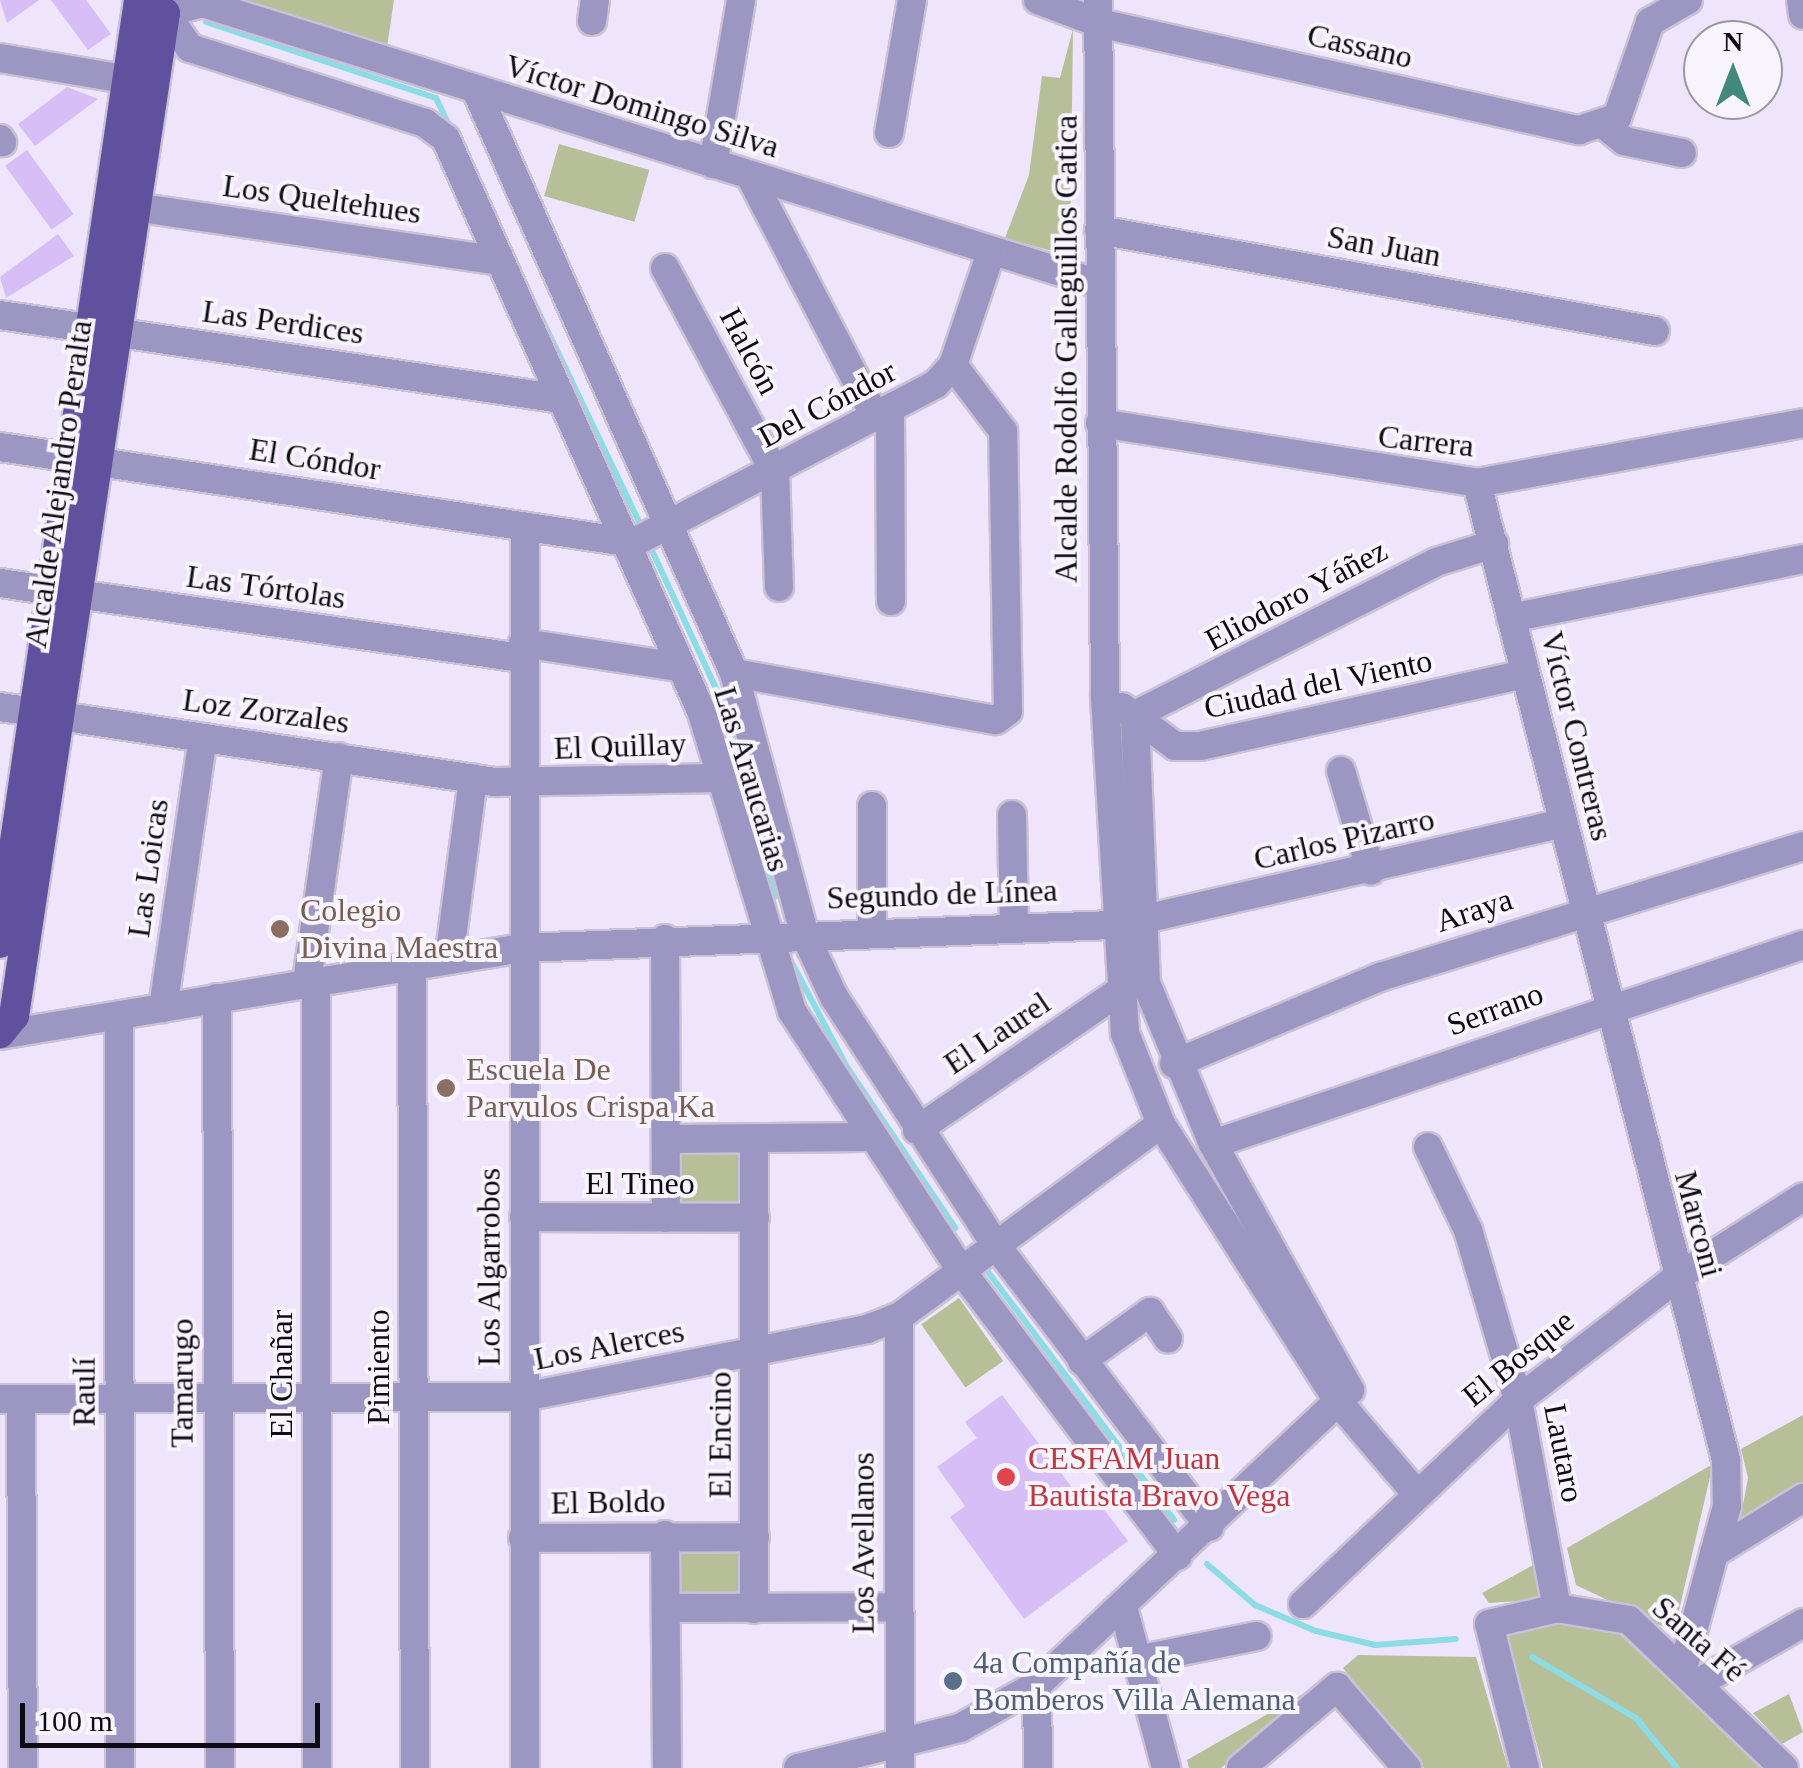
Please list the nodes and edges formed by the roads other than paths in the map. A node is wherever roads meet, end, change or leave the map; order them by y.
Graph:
1 (740, 0) edge
2 (912, 0) edge
3 (1038, 0) edge
4 (1688, 0) edge
5 (1801, 0) edge
6 (153, 5) edge
7 (1099, 11) edge
8 (1803, 15) edge
9 (0, 58) edge
10 (130, 80) junction
11 (476, 90) junction
12 (1607, 127) junction
13 (888, 133) dead end
14 (1682, 153) dead end
15 (713, 164) junction
16 (750, 176) junction
17 (134, 207) junction
18 (1099, 230) junction
19 (992, 252) junction
20 (499, 261) junction
21 (665, 268) dead end
22 (1099, 284) junction
23 (0, 315) edge
24 (104, 331) junction
25 (1656, 332) dead end
26 (954, 365) junction
27 (555, 398) junction
28 (883, 414) junction
29 (1803, 422) edge
30 (1100, 423) junction
31 (0, 448) edge
32 (85, 460) junction
33 (775, 472) junction
34 (1477, 484) junction
35 (524, 527) junction
36 (645, 535) junction
37 (1494, 544) junction
38 (1803, 559) edge
39 (0, 584) edge
40 (779, 587) dead end
41 (64, 594) junction
42 (891, 601) dead end
43 (1512, 618) junction
44 (522, 651) junction
45 (678, 667) junction
46 (734, 673) junction
47 (1525, 674) junction
48 (1105, 696) junction
49 (0, 707) edge
50 (47, 714) junction
51 (1135, 715) junction
52 (203, 738) junction
53 (339, 757) junction
54 (1342, 771) dead end
55 (720, 778) junction
56 (473, 779) junction
57 (523, 784) junction
58 (872, 806) dead end
59 (1012, 815) dead end
60 (1563, 823) junction
61 (7, 846) edge
62 (1803, 846) edge
63 (1371, 870) junction
64 (1584, 912) junction
65 (1127, 922) junction
66 (1014, 926) junction
67 (872, 931) junction
68 (804, 933) junction
69 (762, 934) junction
70 (665, 938) junction
71 (0, 943) edge
72 (522, 948) junction
73 (1802, 950) edge
74 (448, 959) junction
75 (412, 965) junction
76 (311, 981) junction
77 (1117, 993) junction
78 (217, 998) junction
79 (1610, 1005) junction
80 (163, 1008) junction
81 (119, 1016) junction
82 (0, 1034) edge
83 (1174, 1064) junction
84 (1162, 1124) junction
85 (917, 1130) junction
86 (871, 1137) junction
87 (666, 1139) junction
88 (754, 1141) junction
89 (1213, 1144) junction
90 (1428, 1148) dead end
91 (1803, 1197) edge
92 (524, 1217) junction
93 (666, 1218) junction
94 (755, 1218) junction
95 (994, 1244) junction
96 (960, 1268) junction
97 (1678, 1276) junction
98 (899, 1318) junction
99 (1168, 1339) dead end
100 (755, 1351) junction
101 (1082, 1360) junction
102 (413, 1397) junction
103 (524, 1397) junction
104 (119, 1398) junction
105 (217, 1398) junction
106 (316, 1398) junction
107 (10, 1399) edge
108 (1518, 1400) junction
109 (1342, 1405) junction
110 (1416, 1493) junction
111 (1803, 1498) edge
112 (1210, 1526) junction
113 (665, 1535) junction
114 (755, 1537) junction
115 (523, 1538) junction
116 (1714, 1553) junction
117 (1178, 1556) junction
118 (1302, 1604) dead end
119 (1122, 1606) junction
120 (897, 1607) junction
121 (666, 1608) junction
122 (754, 1608) junction
123 (1557, 1608) junction
124 (1803, 1622) edge
125 (1257, 1636) dead end
126 (1137, 1660) junction
127 (1691, 1675) junction
128 (1037, 1684) junction
129 (1803, 1754) edge
130 (900, 1758) edge
131 (1784, 1767) edge
132 (22, 1768) edge
133 (120, 1768) edge
134 (220, 1768) edge
135 (316, 1768) edge
136 (414, 1768) edge
137 (525, 1768) edge
138 (667, 1768) edge
139 (798, 1768) edge
140 (1038, 1768) edge
141 (1166, 1768) edge
142 (1241, 1768) edge
143 (1407, 1768) edge
144 (1525, 1768) edge

1 - 15 street
2 - 13 street
3 - 7 street, Cassano
4 - 12 street
5 - 8 street
6 - 10 main road, Alcalde Alejandro Peralta
6 - 11 street, Víctor Domingo Silva
6 - 17 main road, Alcalde Alejandro Peralta
6 - 20 street, Las Araucarias
7 - 12 street, Cassano
7 - 18 street, Alcalde Rodolfo Galleguillos Gatica
9 - 10 street
10 - 24 main road, Alcalde Alejandro Peralta
11 - 15 street, Víctor Domingo Silva
11 - 36 street, Las Araucarias
12 - 14 street
15 - 16 street, Víctor Domingo Silva
16 - 19 street, Víctor Domingo Silva
16 - 28 street
17 - 20 street, Los Queltehues
17 - 24 main road, Alcalde Alejandro Peralta
18 - 22 street, Alcalde Rodolfo Galleguillos Gatica
18 - 25 street, San Juan
19 - 22 street, Víctor Domingo Silva
19 - 26 street
20 - 27 street, Las Araucarias
21 - 33 street, Halcón
22 - 30 street, Alcalde Rodolfo Galleguillos Gatica
23 - 24 street, Las Perdices
24 - 27 street, Las Perdices
24 - 32 main road, Alcalde Alejandro Peralta
26 - 28 street, Del Cóndor
26 - 46 street
27 - 36 street, Las Araucarias
28 - 33 street, Del Cóndor
28 - 42 street
29 - 34 street, Carrera
30 - 34 street, Carrera
30 - 48 street, Alcalde Rodolfo Galleguillos Gatica
31 - 32 street, El Cóndor
32 - 35 street, El Cóndor
32 - 41 main road, Alcalde Alejandro Peralta
33 - 36 street, Del Cóndor
33 - 40 street, Halcón
34 - 37 street, Víctor Contreras
35 - 36 street, El Cóndor
35 - 44 street, Los Algarrobos
36 - 45 street, Las Araucarias
36 - 46 street, Las Araucarias
37 - 43 street, Víctor Contreras
37 - 51 street, Eliodoro Yáñez
38 - 43 street
39 - 41 street, Las Tórtolas
41 - 44 street, Las Tórtolas
41 - 50 main road, Alcalde Alejandro Peralta
43 - 47 street, Víctor Contreras
44 - 45 street, Las Tórtolas
44 - 57 street, Los Algarrobos
45 - 55 street, Las Araucarias
46 - 68 street, Las Araucarias
47 - 51 street, Ciudad del Viento
47 - 60 street, Víctor Contreras
48 - 51 street
48 - 65 street, Alcalde Rodolfo Galleguillos Gatica
49 - 50 street, Loz Zorzales
50 - 52 street, Loz Zorzales
50 - 61 main road, Alcalde Alejandro Peralta
50 - 82 main road, Alcalde Alejandro Peralta
51 - 65 street, Alcalde Rodolfo Galleguillos Gatica
52 - 53 street, Loz Zorzales
52 - 80 street, Las Loicas
53 - 56 street, Loz Zorzales
53 - 76 street, El Chañar
54 - 63 street
55 - 57 street, El Quillay
55 - 69 street, Las Araucarias
56 - 57 street, Loz Zorzales
56 - 74 street
57 - 72 street, Los Algarrobos
58 - 67 street
59 - 66 street
60 - 63 street, Carlos Pizarro
60 - 64 street, Víctor Contreras
61 - 71 main road, Alcalde Alejandro Peralta
62 - 64 street, Araya
63 - 65 street, Carlos Pizarro
64 - 79 street, Víctor Contreras
64 - 83 street, Araya
65 - 66 street, Segundo de Línea
65 - 77 street, Alcalde Rodolfo Galleguillos Gatica
65 - 83 street, Alcalde Rodolfo Galleguillos Gatica
66 - 67 street, Segundo de Línea
67 - 68 street, Segundo de Línea
68 - 69 street, Segundo de Línea
68 - 85 street, Las Araucarias
69 - 70 street, Segundo de Línea
69 - 86 street, Las Araucarias
70 - 72 street, Segundo de Línea
70 - 87 street
72 - 74 street, Segundo de Línea
72 - 92 street, Los Algarrobos
73 - 79 street, Serrano
74 - 75 street, Segundo de Línea
75 - 76 street, Segundo de Línea
75 - 102 street, Pimiento
76 - 78 street, Segundo de Línea
76 - 106 street, El Chañar
77 - 84 street, Alcalde Rodolfo Galleguillos Gatica
77 - 85 street, El Laurel
78 - 80 street, Segundo de Línea
78 - 105 street, Tamarugo
79 - 89 street, Serrano
79 - 97 street, Marconi
80 - 81 street, Segundo de Línea
81 - 82 street, Segundo de Línea
81 - 104 street, Raulí
83 - 89 street, Alcalde Rodolfo Galleguillos Gatica
84 - 95 street, Los Alerces
84 - 109 street, Alcalde Rodolfo Galleguillos Gatica
85 - 95 street, Las Araucarias
86 - 88 street, El Tineo
86 - 96 street, Las Araucarias
87 - 88 street, El Tineo
87 - 93 street
88 - 94 street, El Encino
89 - 109 street, Alcalde Rodolfo Galleguillos Gatica
90 - 108 street, Lautaro
91 - 97 street, El Bosque
92 - 93 street, El Tineo
92 - 103 street, Los Algarrobos
93 - 94 street, El Tineo
94 - 100 street, El Encino
95 - 96 street, Los Alerces
95 - 101 street, Las Araucarias
96 - 98 street, Los Alerces
96 - 117 street, Las Araucarias
97 - 108 street, El Bosque
97 - 116 street, Marconi
98 - 100 street, Los Alerces
98 - 120 street, Los Avellanos
99 - 101 street
100 - 103 street, Los Alerces
100 - 114 street, El Encino
101 - 112 street, Las Araucarias
102 - 103 street, Los Alerces
102 - 106 street, Los Alerces
102 - 136 street, Pimiento
103 - 115 street, Los Algarrobos
104 - 105 street, Los Alerces
104 - 107 street, Los Alerces
104 - 133 street, Raulí
105 - 106 street, Los Alerces
105 - 134 street, Tamarugo
106 - 135 street, El Chañar
107 - 132 street
108 - 110 street, El Bosque
108 - 123 street, Lautaro
109 - 110 street, Alcalde Rodolfo Galleguillos Gatica
109 - 112 street
110 - 118 street, El Bosque
111 - 116 street
112 - 117 street
113 - 114 street, El Boldo
113 - 115 street, El Boldo
113 - 121 street
114 - 122 street, El Encino
115 - 137 street, Los Algarrobos
116 - 127 street
117 - 119 street
119 - 126 street
119 - 128 street
120 - 122 street
120 - 130 street, Los Avellanos
121 - 122 street
121 - 138 street
123 - 127 street, Santa Fé
123 - 144 street, Santa Fé
124 - 127 street
125 - 126 street
126 - 141 street
127 - 131 street, Santa Fé
128 - 130 street
128 - 140 street
129 - 131 street
130 - 139 street
142 - 143 street

